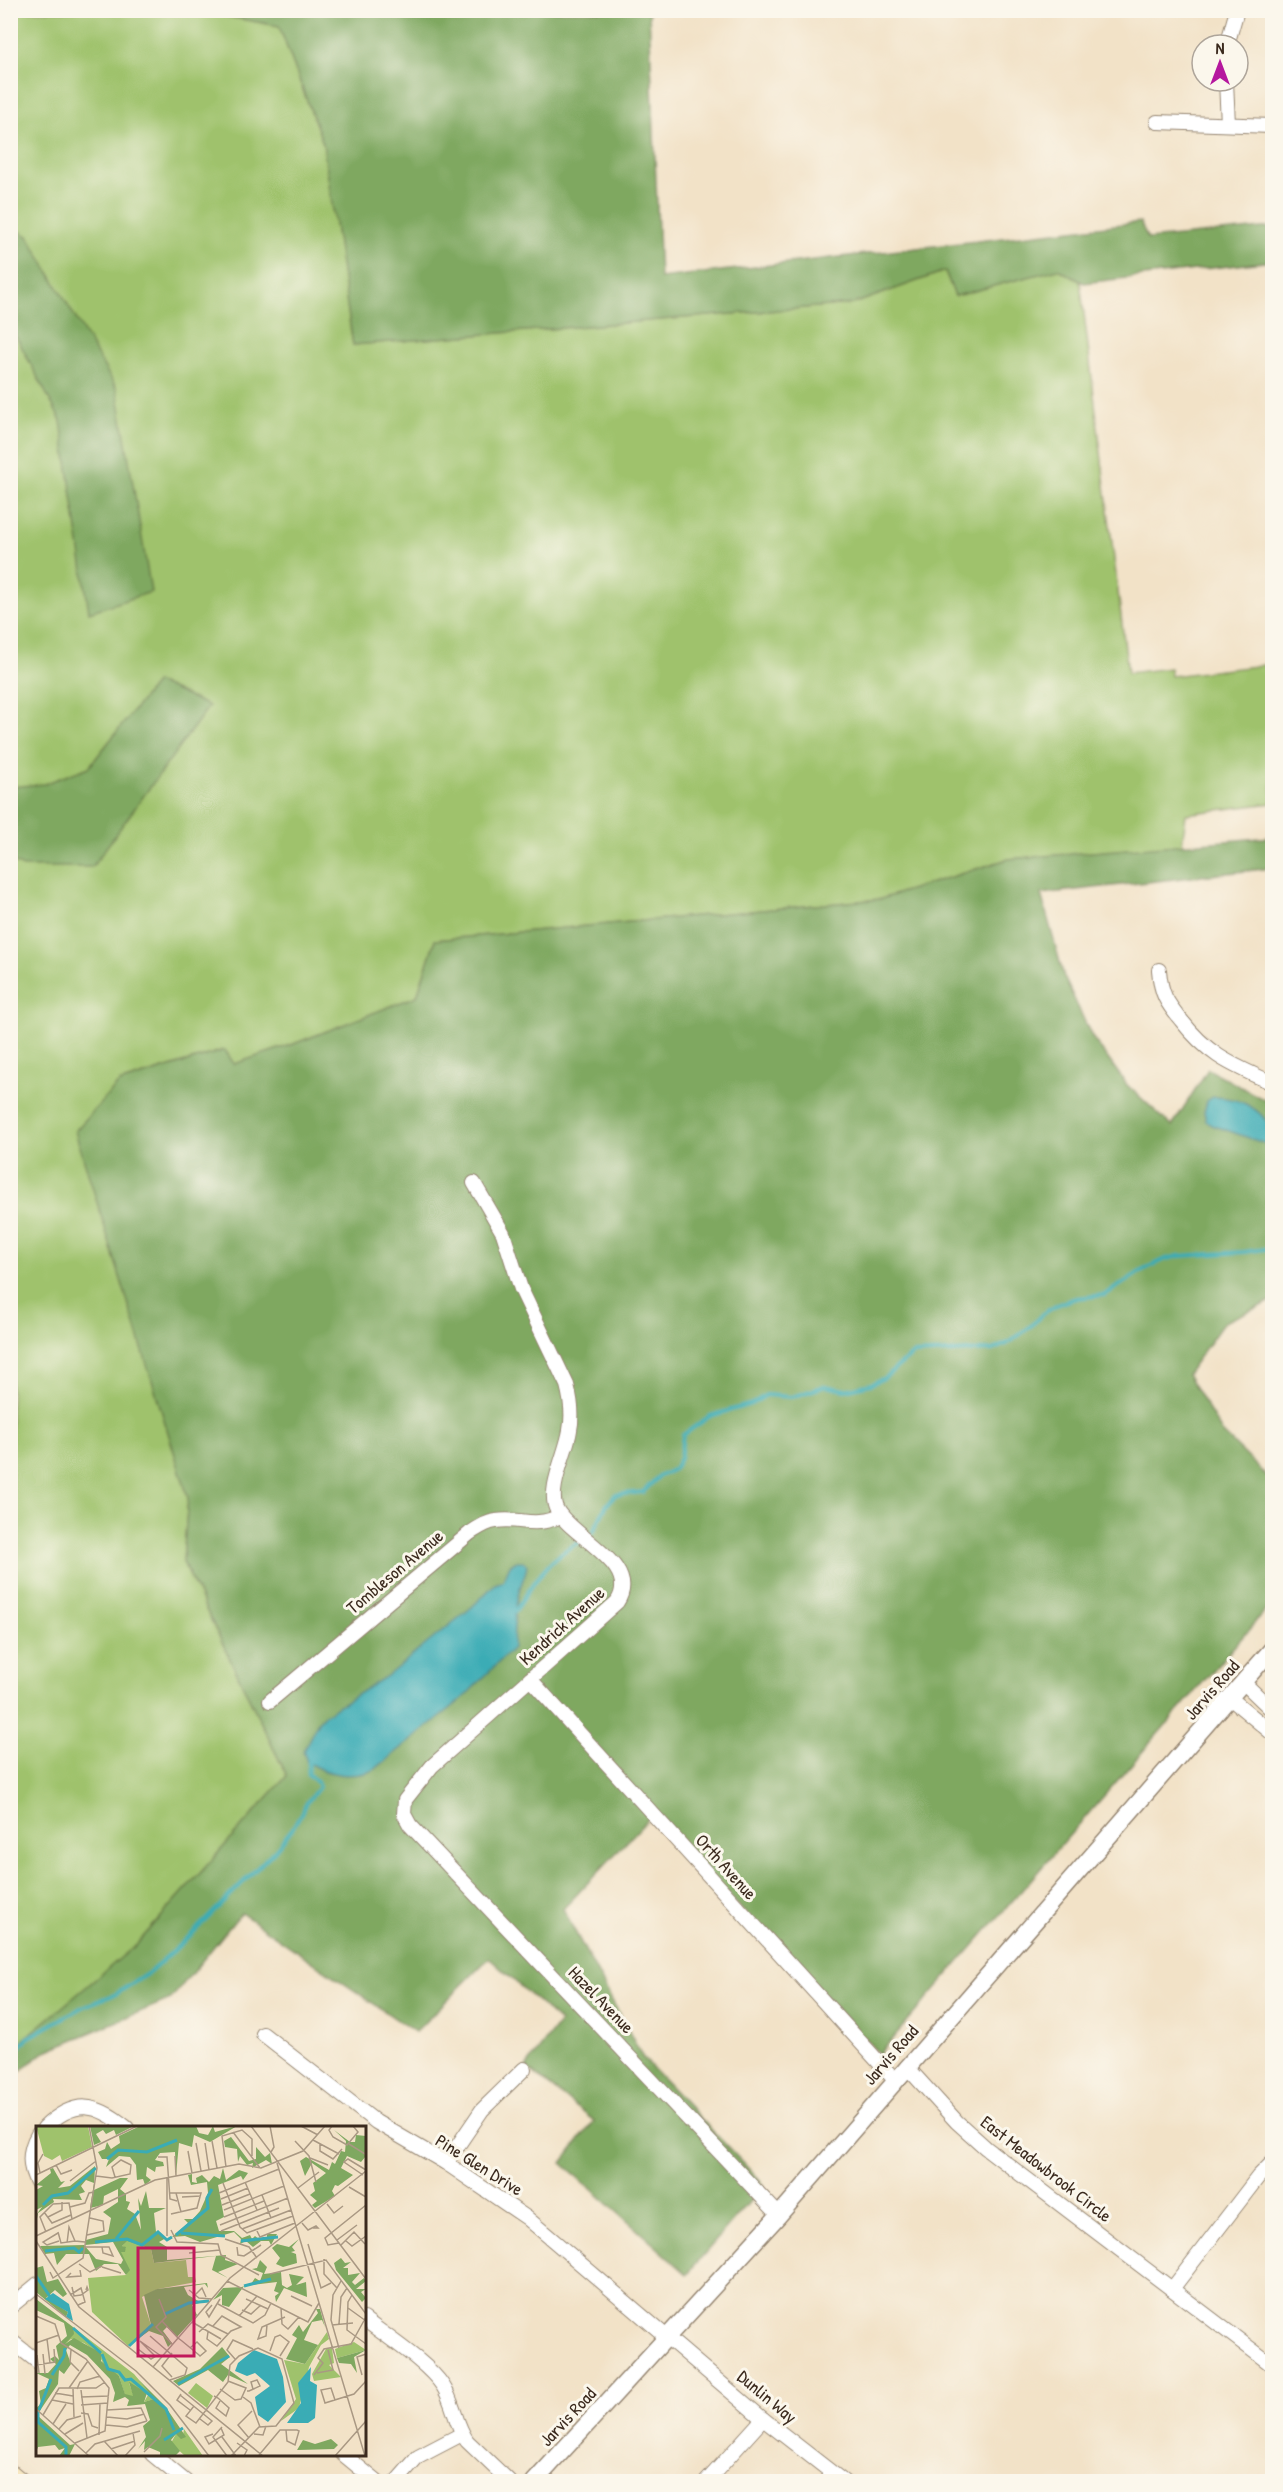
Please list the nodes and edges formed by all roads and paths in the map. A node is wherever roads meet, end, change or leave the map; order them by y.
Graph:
1 (1237, 10) edge
2 (1230, 33) edge
3 (1227, 93) edge
4 (1157, 122) dead end
5 (1228, 124) junction
6 (1272, 126) edge
7 (1159, 970) dead end
8 (1272, 1083) edge
9 (474, 1183) dead end
10 (561, 1516) junction
11 (1272, 1649) edge
12 (530, 1678) junction
13 (1244, 1683) junction
14 (1230, 1698) junction
15 (270, 1701) dead end
16 (1272, 1710) edge
17 (1272, 1733) edge
18 (405, 1807) joint
19 (263, 2034) dead end
20 (524, 2069) dead end
21 (901, 2074) junction
22 (45, 2126) edge
23 (126, 2126) edge
24 (36, 2137) edge
25 (446, 2163) junction
26 (1272, 2163) edge
27 (36, 2179) edge
28 (779, 2215) junction
29 (36, 2286) edge
30 (1172, 2289) junction
31 (10, 2307) edge
32 (366, 2321) edge
33 (668, 2337) junction
34 (10, 2340) edge
35 (36, 2360) edge
36 (1272, 2366) edge
37 (763, 2419) junction
38 (462, 2434) junction
39 (155, 2456) edge
40 (345, 2456) edge
41 (10, 2473) edge
42 (21, 2481) edge
43 (186, 2481) edge
44 (376, 2481) edge
45 (396, 2481) edge
46 (510, 2481) edge
47 (534, 2481) edge
48 (706, 2481) edge
49 (844, 2481) edge

1 - 2 street
3 - 5 street
4 - 5 street
5 - 6 street
7 - 8 street
9 - 10 street
10 - 12 street, Kendrick Avenue
10 - 15 street, Tombleson Avenue
11 - 13 street, Jarvis Road
12 - 18 street, Kendrick Avenue
12 - 21 street, Orth Avenue
13 - 14 street, Jarvis Road
13 - 16 street
14 - 17 street
14 - 21 street, Jarvis Road
18 - 28 street, Hazel Avenue
19 - 25 street, Pine Glen Drive
20 - 25 street
21 - 28 street, Jarvis Road
21 - 30 street, East Meadowbrook Circle
22 - 23 street
24 - 27 street
25 - 33 street, Pine Glen Drive
26 - 30 street
28 - 33 street, Jarvis Road
29 - 31 street
30 - 36 street, East Meadowbrook Circle
32 - 38 street
33 - 37 street, Dunlin Way
33 - 47 street, Jarvis Road
34 - 35 street
37 - 48 street
37 - 49 street, Dunlin Way
38 - 45 street
38 - 46 street
39 - 43 street
40 - 44 street
41 - 42 main road

